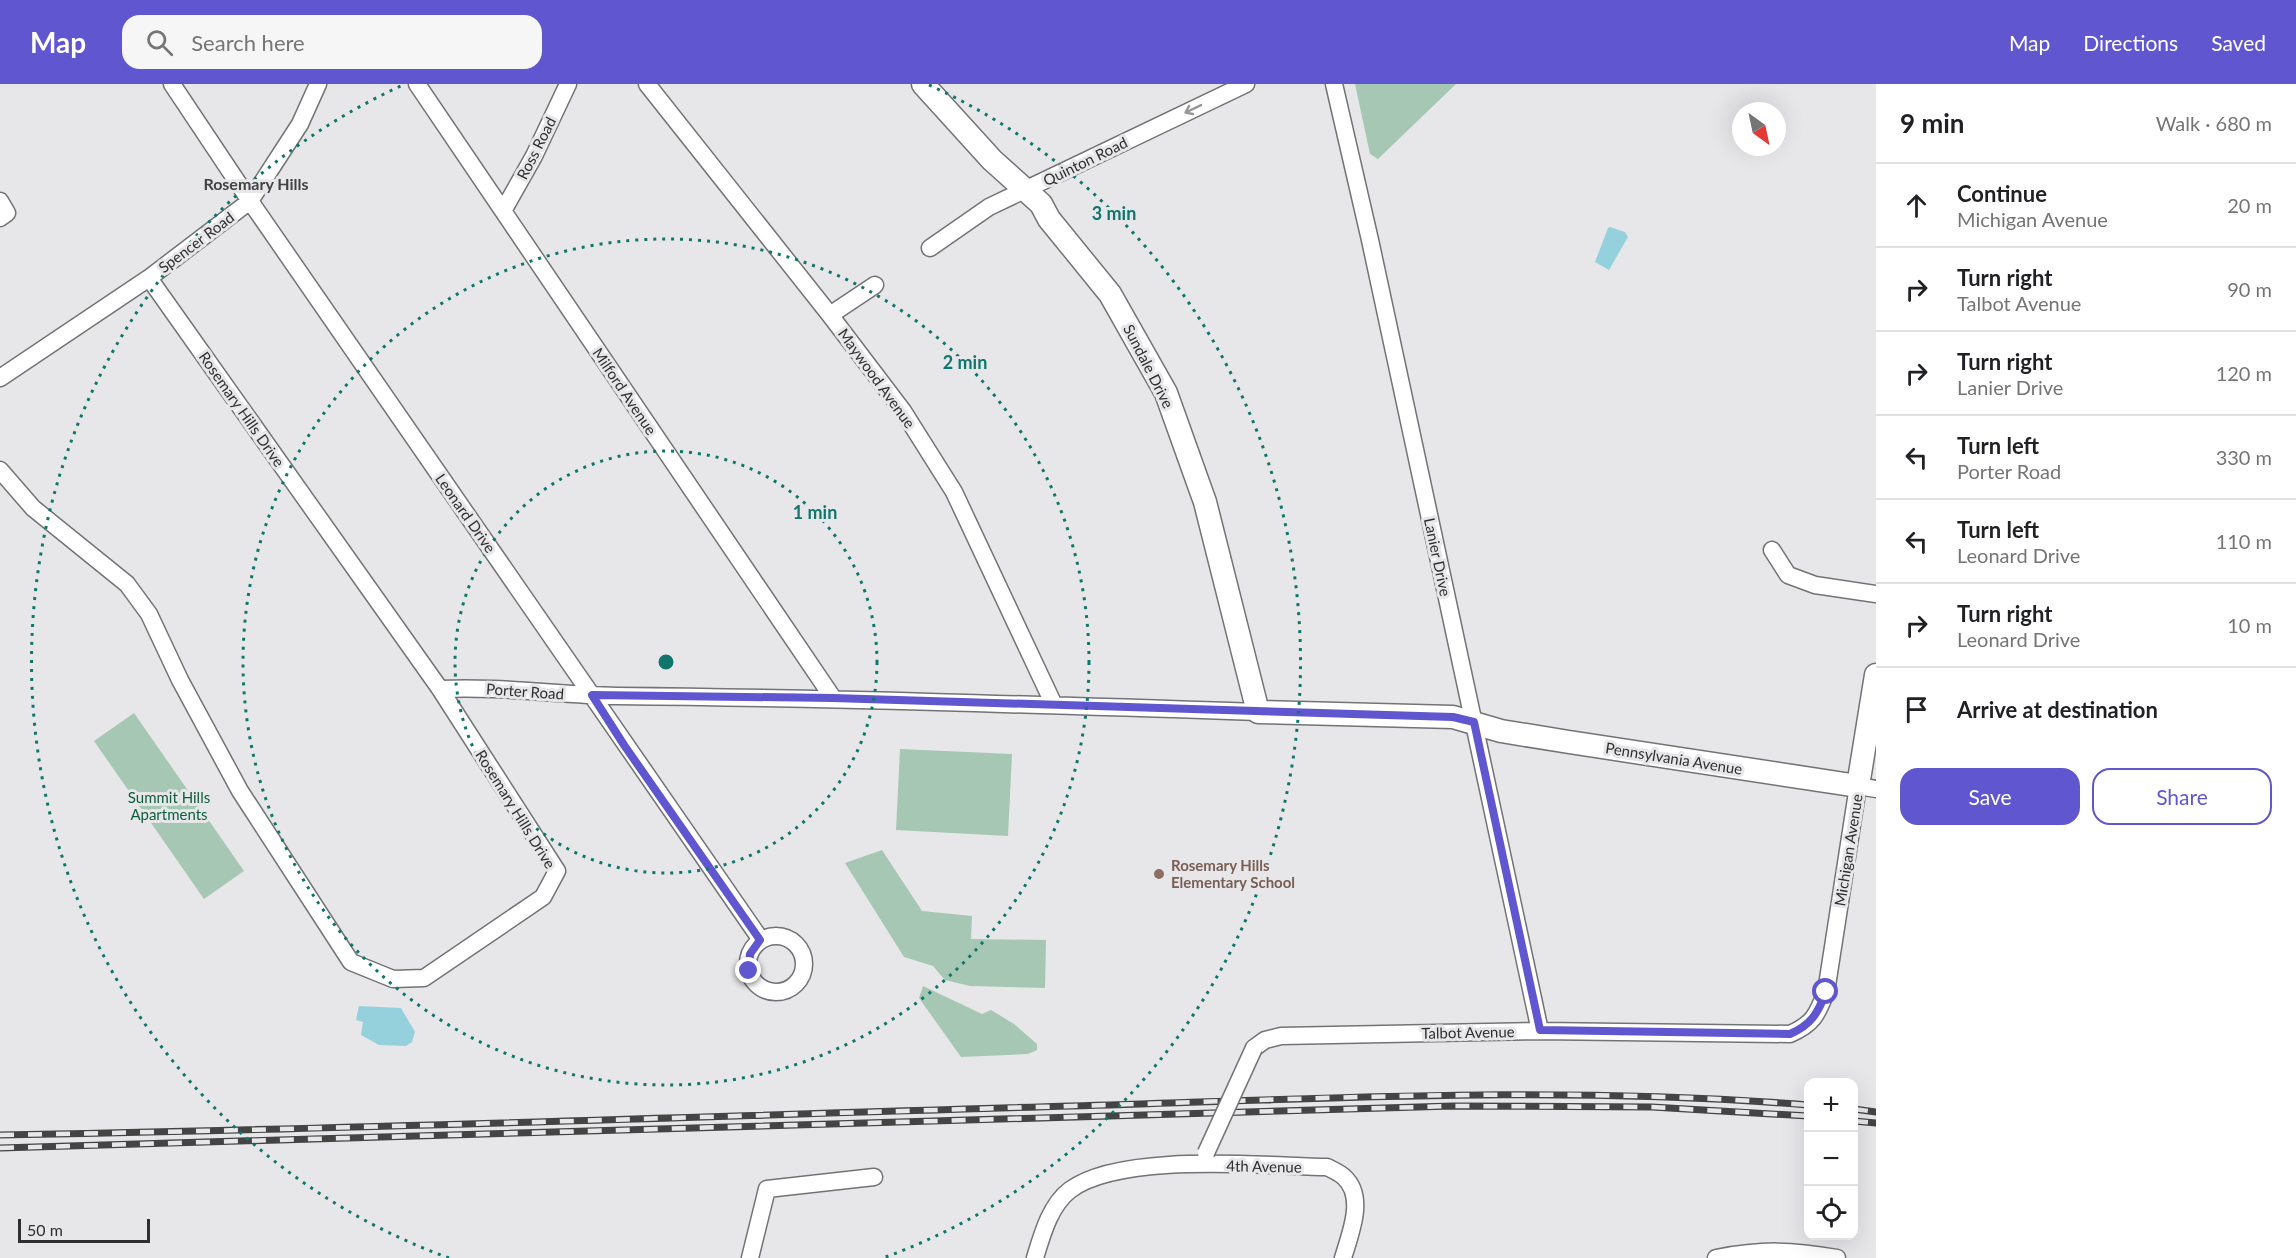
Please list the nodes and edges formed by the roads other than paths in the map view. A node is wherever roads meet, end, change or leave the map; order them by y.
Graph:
1 (172, 84) edge
2 (318, 84) edge
3 (417, 84) edge
4 (568, 84) edge
5 (647, 84) edge
6 (923, 84) edge
7 (1246, 84) edge
8 (1334, 84) edge
9 (1025, 189) junction
10 (0, 201) edge
11 (250, 201) junction
12 (502, 211) junction
13 (0, 218) edge
14 (930, 248) dead end
15 (149, 278) junction
16 (874, 285) dead end
17 (830, 315) junction
18 (0, 378) edge
19 (0, 470) edge
20 (1772, 550) dead end
21 (1876, 594) edge
22 (1876, 675) edge
23 (440, 688) junction
24 (592, 695) junction
25 (833, 698) junction
26 (1054, 705) junction
27 (1258, 712) junction
28 (1474, 722) junction
29 (1867, 787) edge
30 (760, 940) dead end
31 (1811, 1023) joint
32 (1540, 1030) junction
33 (1204, 1159) junction
34 (874, 1177) dead end
35 (1742, 1256) edge
36 (750, 1258) edge
37 (1035, 1258) edge
38 (1343, 1258) edge
39 (1716, 1258) edge
40 (1837, 1258) edge

1 - 11 street, Leonard Drive
2 - 11 street, Spencer Road
3 - 12 street, Milford Avenue
4 - 12 street, Ross Road
5 - 17 street, Maywood Avenue
6 - 9 street, Sundale Drive
7 -> 9 street, Quinton Road
8 - 28 street, Lanier Drive
9 - 14 street, Quinton Road
9 - 27 street, Sundale Drive
10 - 13 street
11 - 15 street, Spencer Road
11 - 24 street, Leonard Drive
12 - 25 street, Milford Avenue
15 - 18 street
15 - 23 street, Rosemary Hills Drive
16 - 17 street
17 - 26 street, Maywood Avenue
19 - 23 street, Rosemary Hills Drive
20 - 21 street
22 - 29 street, Michigan Avenue
23 - 24 street, Porter Road
24 - 25 street, Porter Road
24 - 30 street, Leonard Drive
25 - 26 street, Porter Road
26 - 27 street, Porter Road
27 - 28 street, Porter Road
28 - 29 street, Pennsylvania Avenue
28 - 32 street, Lanier Drive
29 - 31 street, Michigan Avenue
31 - 32 street, Talbot Avenue
32 - 33 street, Talbot Avenue, bridge
33 - 37 street, 4th Avenue
33 - 38 street, 4th Avenue
34 - 36 street
35 - 39 street
35 - 40 street

